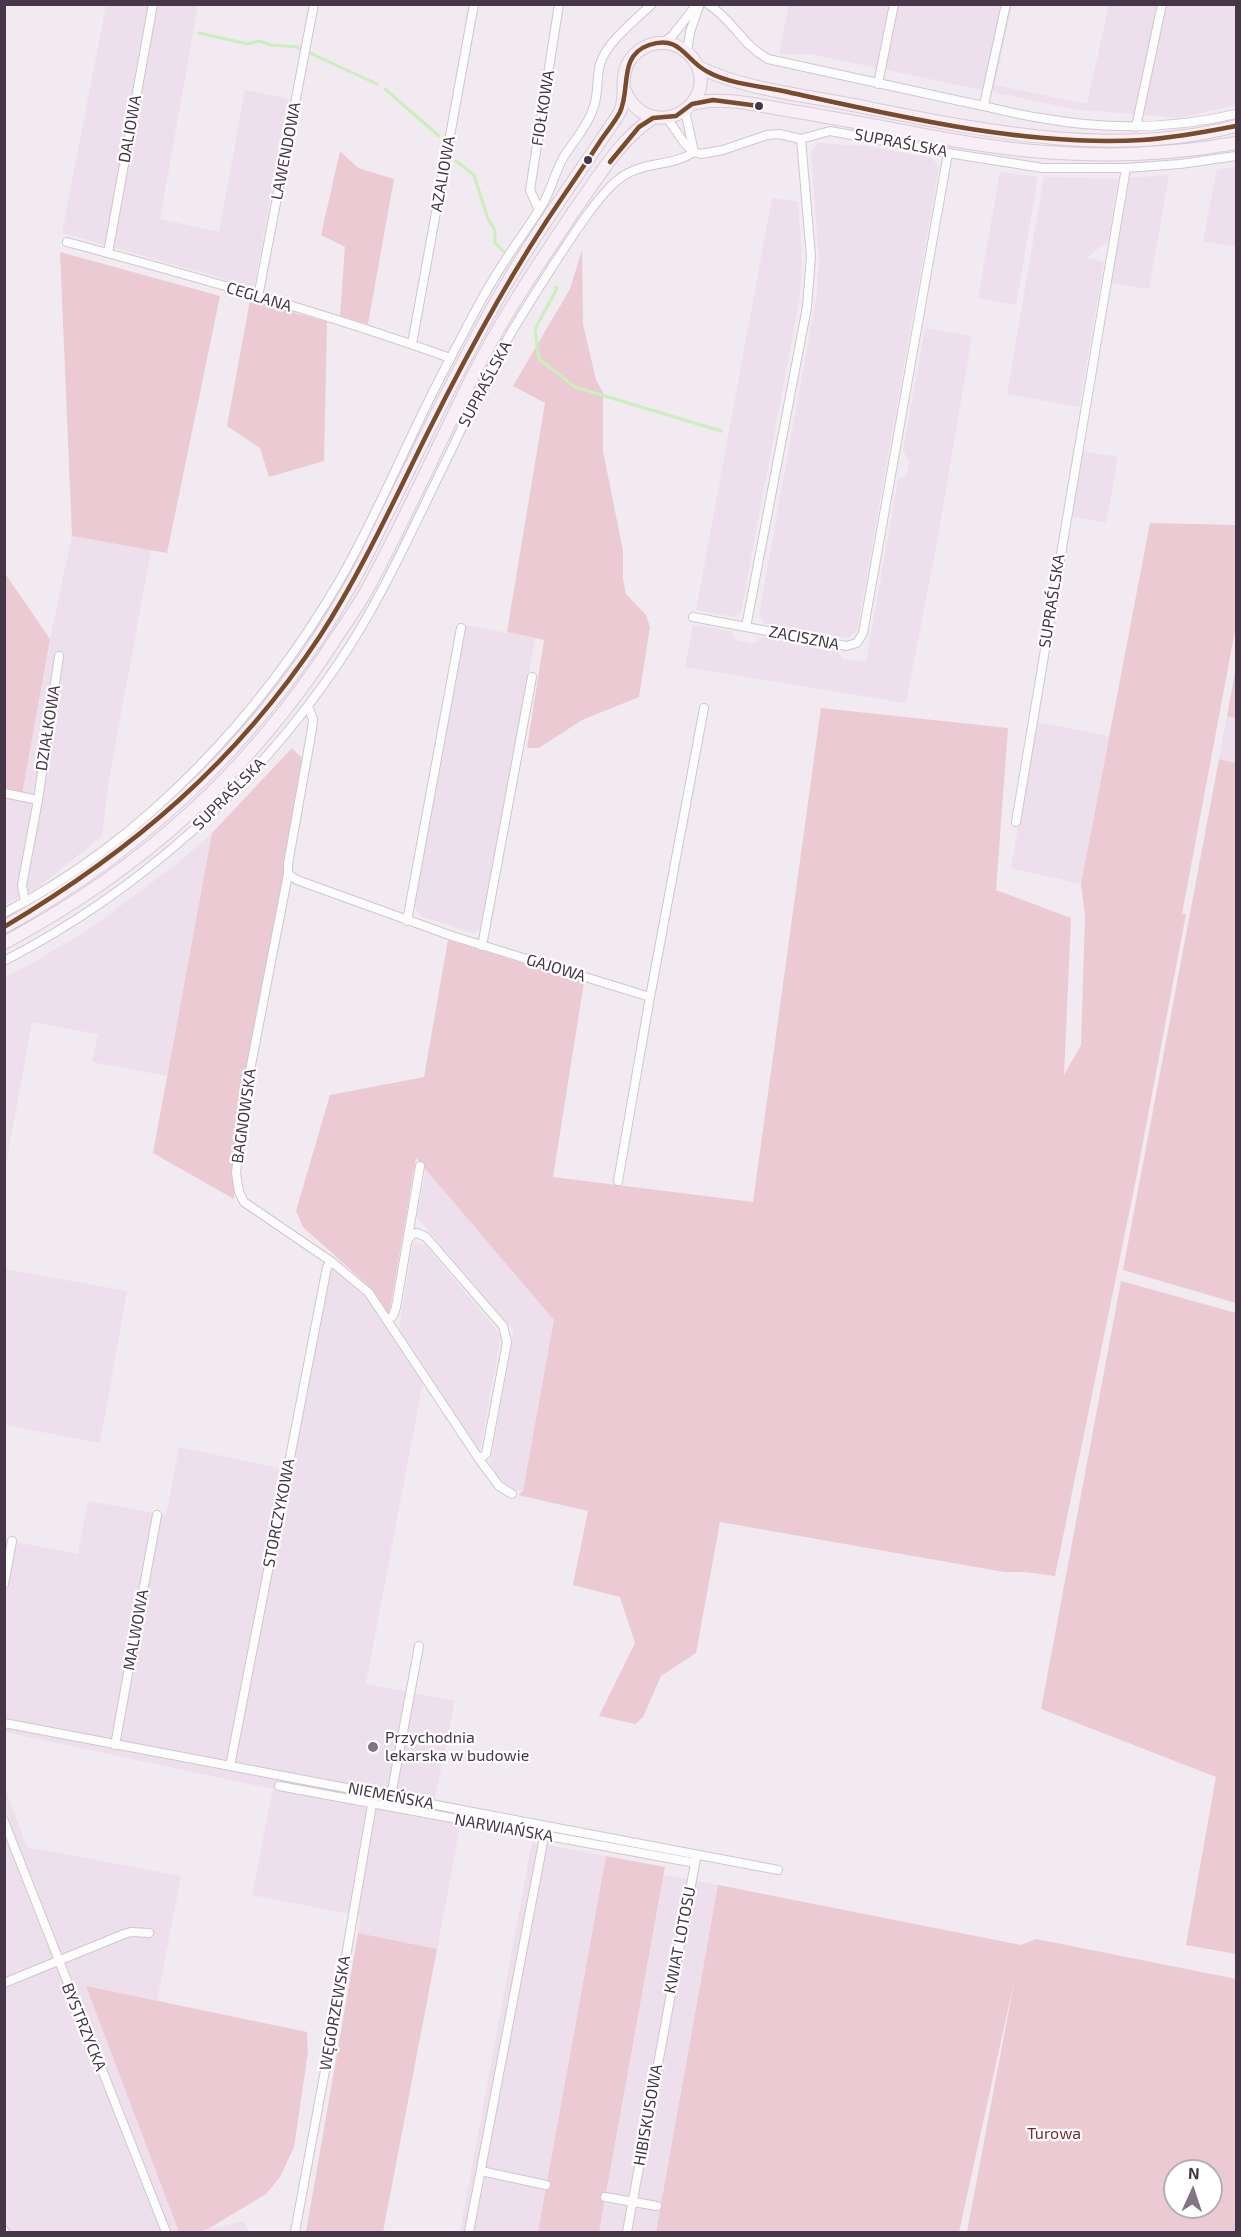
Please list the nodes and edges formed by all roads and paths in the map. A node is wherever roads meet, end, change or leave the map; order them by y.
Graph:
1 (153, 4) edge
2 (314, 4) edge
3 (474, 4) edge
4 (560, 4) edge
5 (652, 4) edge
6 (698, 4) edge
7 (708, 4) edge
8 (894, 4) edge
9 (1006, 4) edge
10 (1162, 4) edge
11 (663, 43) junction
12 (687, 52) junction
13 (698, 67) junction
14 (878, 84) junction
15 (626, 91) junction
16 (984, 105) junction
17 (689, 107) junction
18 (1236, 114) edge
19 (653, 117) junction
20 (667, 118) junction
21 (1236, 126) edge
22 (1136, 127) junction
23 (801, 139) junction
24 (1236, 143) edge
25 (694, 152) junction
26 (948, 153) junction
27 (1236, 156) edge
28 (1126, 168) junction
29 (538, 210) junction
30 (67, 242) dead end
31 (108, 253) junction
32 (258, 297) junction
33 (412, 344) junction
34 (450, 358) junction
35 (693, 617) dead end
36 (746, 627) junction
37 (461, 628) dead end
38 (59, 656) dead end
39 (532, 677) dead end
40 (308, 706) junction
41 (704, 708) dead end
42 (4, 793) edge
43 (38, 800) junction
44 (1016, 822) dead end
45 (288, 874) junction
46 (25, 902) junction
47 (4, 913) edge
48 (407, 921) junction
49 (4, 927) edge
50 (4, 944) edge
51 (482, 946) junction
52 (4, 961) edge
53 (650, 997) junction
54 (420, 1166) dead end
55 (618, 1181) dead end
56 (408, 1240) junction
57 (332, 1262) junction
58 (388, 1320) junction
59 (479, 1459) junction
60 (512, 1494) dead end
61 (158, 1515) dead end
62 (12, 1541) dead end
63 (4, 1584) edge
64 (420, 1646) dead end
65 (4, 1724) edge
66 (115, 1745) junction
67 (230, 1766) junction
68 (279, 1786) dead end
69 (374, 1792) junction
70 (391, 1796) junction
71 (372, 1803) junction
72 (4, 1821) edge
73 (545, 1830) junction
74 (695, 1859) junction
75 (778, 1870) dead end
76 (149, 1933) dead end
77 (59, 1962) junction
78 (4, 1983) edge
79 (664, 2027) joint
80 (481, 2171) junction
81 (546, 2185) dead end
82 (605, 2197) dead end
83 (632, 2203) junction
84 (657, 2206) dead end
85 (166, 2232) edge
86 (295, 2232) edge
87 (469, 2232) edge
88 (627, 2232) edge

1 - 31 street, DALIOWA
2 - 32 street, LAWENDOWA
3 - 33 street, AZALIOWA
4 - 29 street, FIOŁKOWA
5 - 29 street
6 - 11 street
6 - 12 street
7 - 14 street
8 - 14 street
9 - 16 street
10 - 22 street
11 - 12 main road
11 - 15 main road
12 - 13 main road
13 - 17 main road
13 - 21 main road
14 - 16 street
15 - 19 main road
15 - 49 main road
16 - 22 street
17 - 20 main road
17 - 24 main road
17 - 25 street
18 - 22 street
19 - 20 main road
19 - 50 main road
20 - 25 street
23 - 25 street, SUPRAŚLSKA
23 - 26 street, SUPRAŚLSKA
23 - 36 street, ZACISZNA
25 - 40 street, SUPRAŚLSKA
26 - 28 street, SUPRAŚLSKA
26 - 36 street, ZACISZNA
27 - 28 street, SUPRAŚLSKA
28 - 44 street, SUPRAŚLSKA
29 - 34 street
30 - 31 street, CEGLANA
31 - 32 street, CEGLANA
32 - 33 street, CEGLANA
33 - 34 street, CEGLANA
34 - 46 street
35 - 36 street
37 - 48 street
38 - 43 street, DZIAŁKOWA
39 - 51 street
40 - 45 street, BAGNOWSKA
40 - 52 street, SUPRAŚLSKA
41 - 53 street
42 - 43 street
43 - 46 street, DZIAŁKOWA
45 - 48 street, GAJOWA
45 - 57 street, BAGNOWSKA
46 - 47 street
48 - 51 street, GAJOWA
51 - 53 street, GAJOWA
53 - 55 street
54 - 56 street
56 - 58 street
56 - 59 street
57 - 58 street, BAGNOWSKA
57 - 67 street, STORCZYKOWA
58 - 59 street, BAGNOWSKA
59 - 60 street, BAGNOWSKA
61 - 66 street, MALWOWA
62 - 63 street
64 - 70 street
65 - 66 street, NIEMEŃSKA
66 - 67 street, NIEMEŃSKA
67 - 69 street, NIEMEŃSKA
68 - 71 street, NARWIAŃSKA
69 - 70 street, NIEMEŃSKA
69 - 71 street, WĘGORZEWSKA
70 - 73 street, NIEMEŃSKA
71 - 73 street, NARWIAŃSKA
71 - 86 street, WĘGORZEWSKA
72 - 77 street, BYSTRZYCKA
73 - 74 street, NIEMEŃSKA
73 - 80 street
74 - 75 street, NIEMEŃSKA
74 - 79 street, KWIAT LOTOSU
76 - 77 street
77 - 78 street
77 - 85 street, BYSTRZYCKA
79 - 83 street, HIBISKUSOWA
80 - 81 street
80 - 87 street
82 - 83 street
83 - 84 street
83 - 88 street, HIBISKUSOWA

